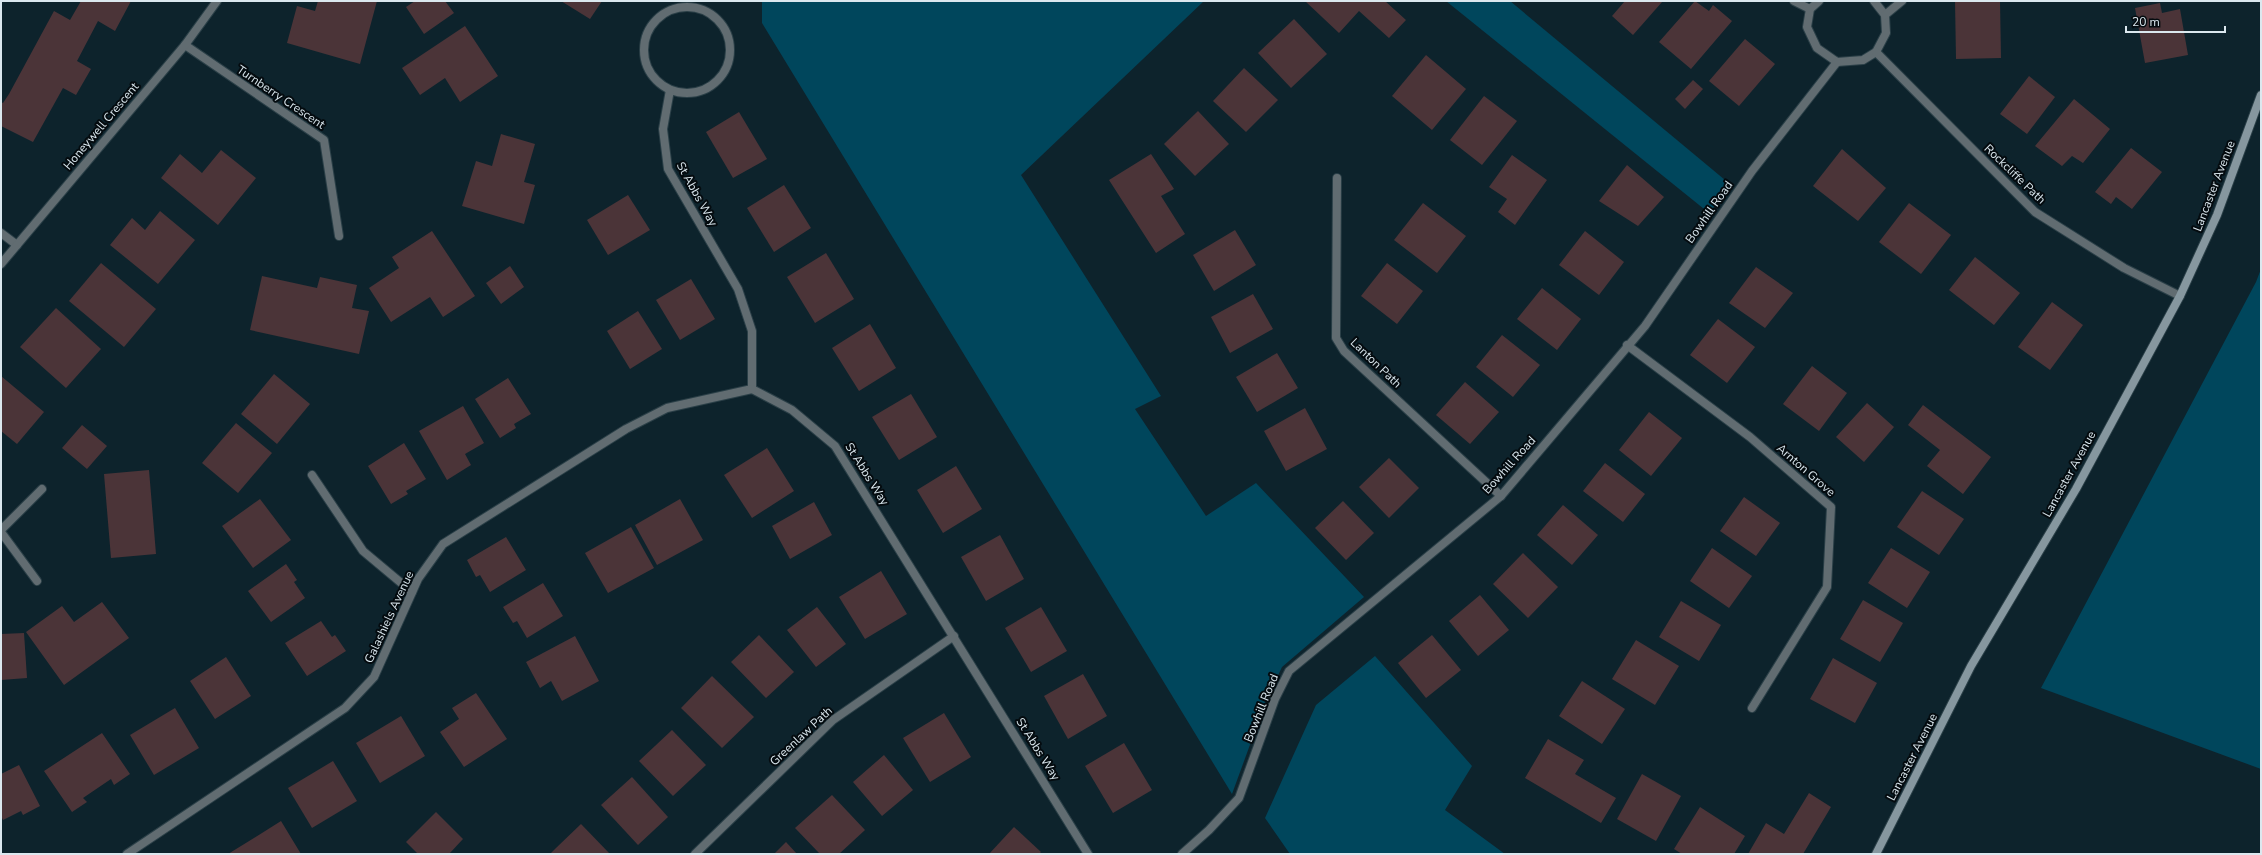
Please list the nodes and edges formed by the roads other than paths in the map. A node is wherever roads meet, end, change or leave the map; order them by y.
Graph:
1 (217, 1) edge
2 (1794, 1) edge
3 (1819, 1) edge
4 (1874, 1) edge
5 (1902, 1) edge
6 (1810, 9) junction
7 (1885, 15) junction
8 (185, 45) junction
9 (1876, 52) junction
10 (1837, 62) junction
11 (670, 90) junction
12 (2261, 94) edge
13 (1337, 178) dead end
14 (1, 233) edge
15 (340, 236) dead end
16 (17, 245) junction
17 (1, 264) edge
18 (2180, 296) junction
19 (1627, 345) junction
20 (752, 389) junction
21 (312, 475) dead end
22 (42, 488) dead end
23 (1501, 496) junction
24 (1, 531) edge
25 (37, 581) dead end
26 (412, 592) junction
27 (954, 636) junction
28 (1752, 708) dead end
29 (127, 854) edge
30 (695, 854) edge
31 (1088, 854) edge
32 (1182, 854) edge
33 (1876, 854) edge

1 - 8 street, Honeywell Crescent
2 - 6 street
3 - 6 street
4 - 7 street
5 - 7 street
6 - 10 street
7 - 9 street
8 - 15 street, Turnberry Crescent
8 - 16 street, Honeywell Crescent
9 - 10 street
9 - 18 street, Rockcliffe Path
10 - 19 street, Bowhill Road
11 - 11 street
11 - 20 street, St Abbs Way
12 - 18 main road, Lancaster Avenue
13 - 23 street, Lanton Path
14 - 16 street
16 - 17 street, Honeywell Crescent
18 - 33 main road, Lancaster Avenue
19 - 23 street, Bowhill Road
19 - 28 street, Arnton Grove
20 - 26 street, Galashiels Avenue
20 - 27 street, St Abbs Way
21 - 26 street
22 - 24 street
23 - 32 street, Bowhill Road
24 - 25 street
26 - 29 street, Galashiels Avenue
27 - 30 street, Greenlaw Path
27 - 31 street, St Abbs Way

